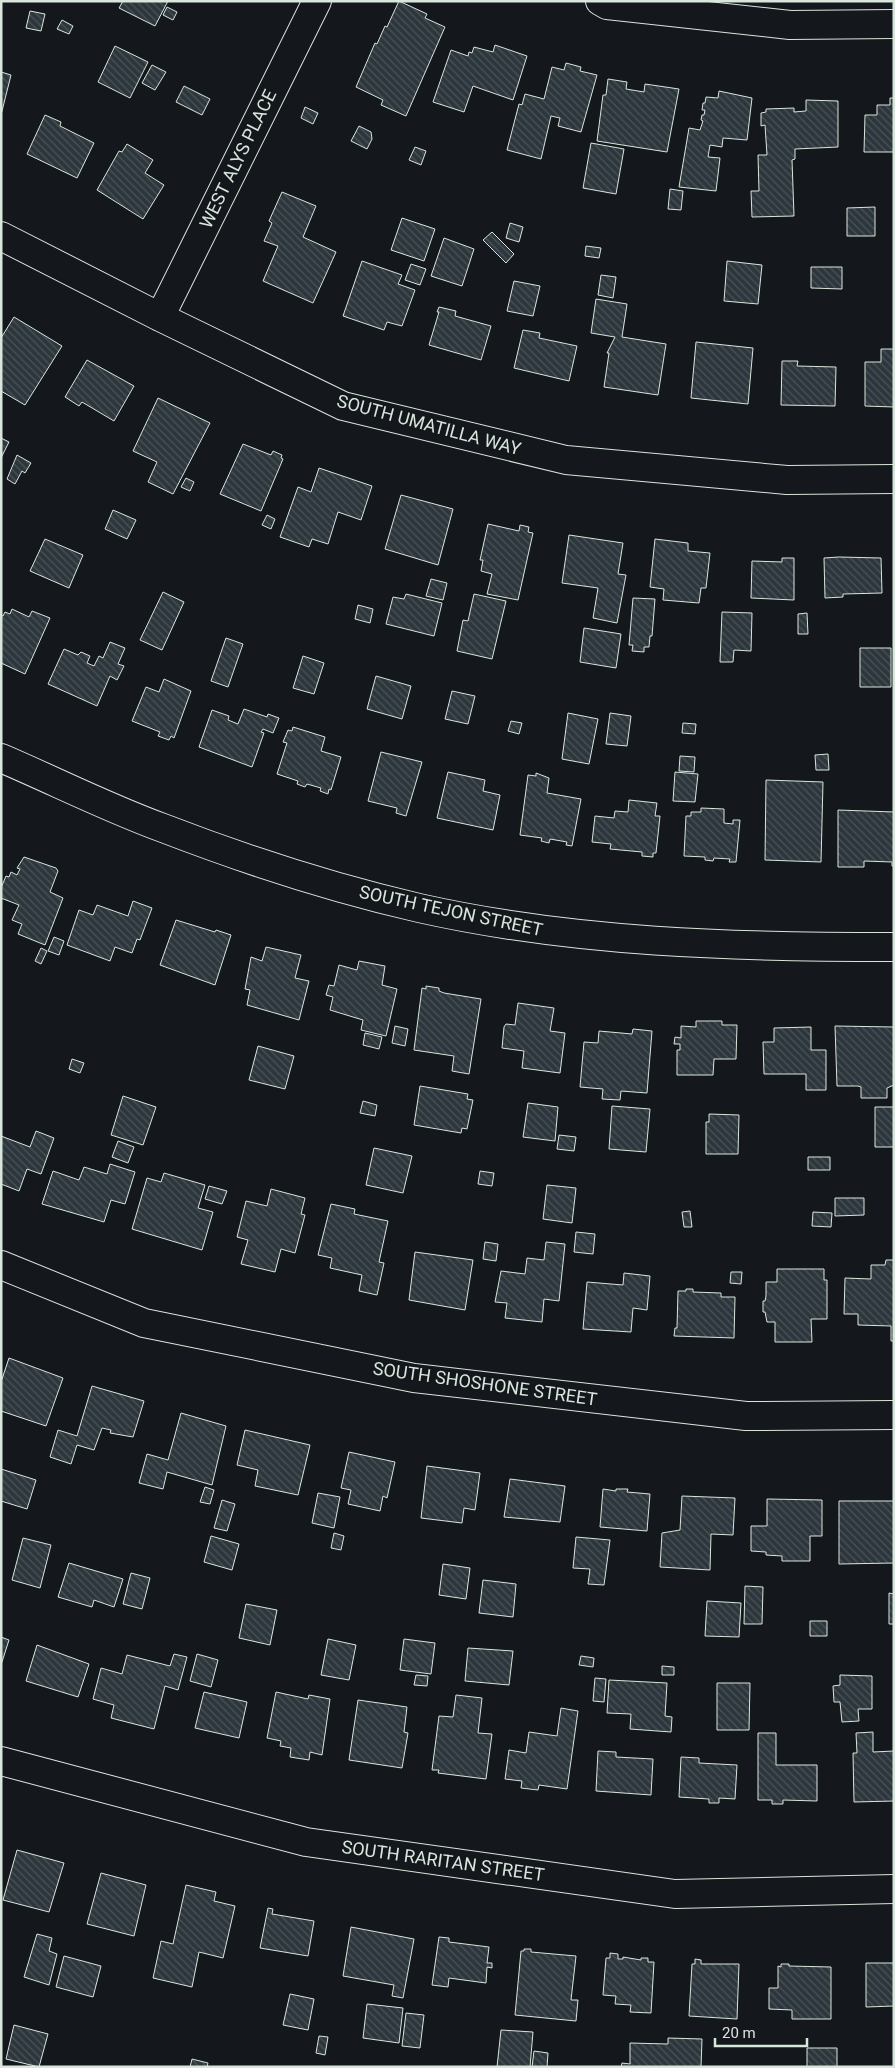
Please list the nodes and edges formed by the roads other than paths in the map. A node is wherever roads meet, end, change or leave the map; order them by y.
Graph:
1 (317, 1) edge
2 (600, 1) edge
3 (894, 24) edge
4 (1, 236) edge
5 (160, 317) junction
6 (894, 479) edge
7 (1, 758) edge
8 (894, 947) edge
9 (1, 1265) edge
10 (894, 1415) edge
11 (1, 1762) edge
12 (894, 1889) edge

1 - 5 street, WEST ALYS PLACE
2 - 3 street
4 - 5 street, SOUTH UMATILLA WAY
5 - 6 street, SOUTH UMATILLA WAY
7 - 8 street, SOUTH TEJON STREET
9 - 10 street, SOUTH SHOSHONE STREET
11 - 12 street, SOUTH RARITAN STREET

